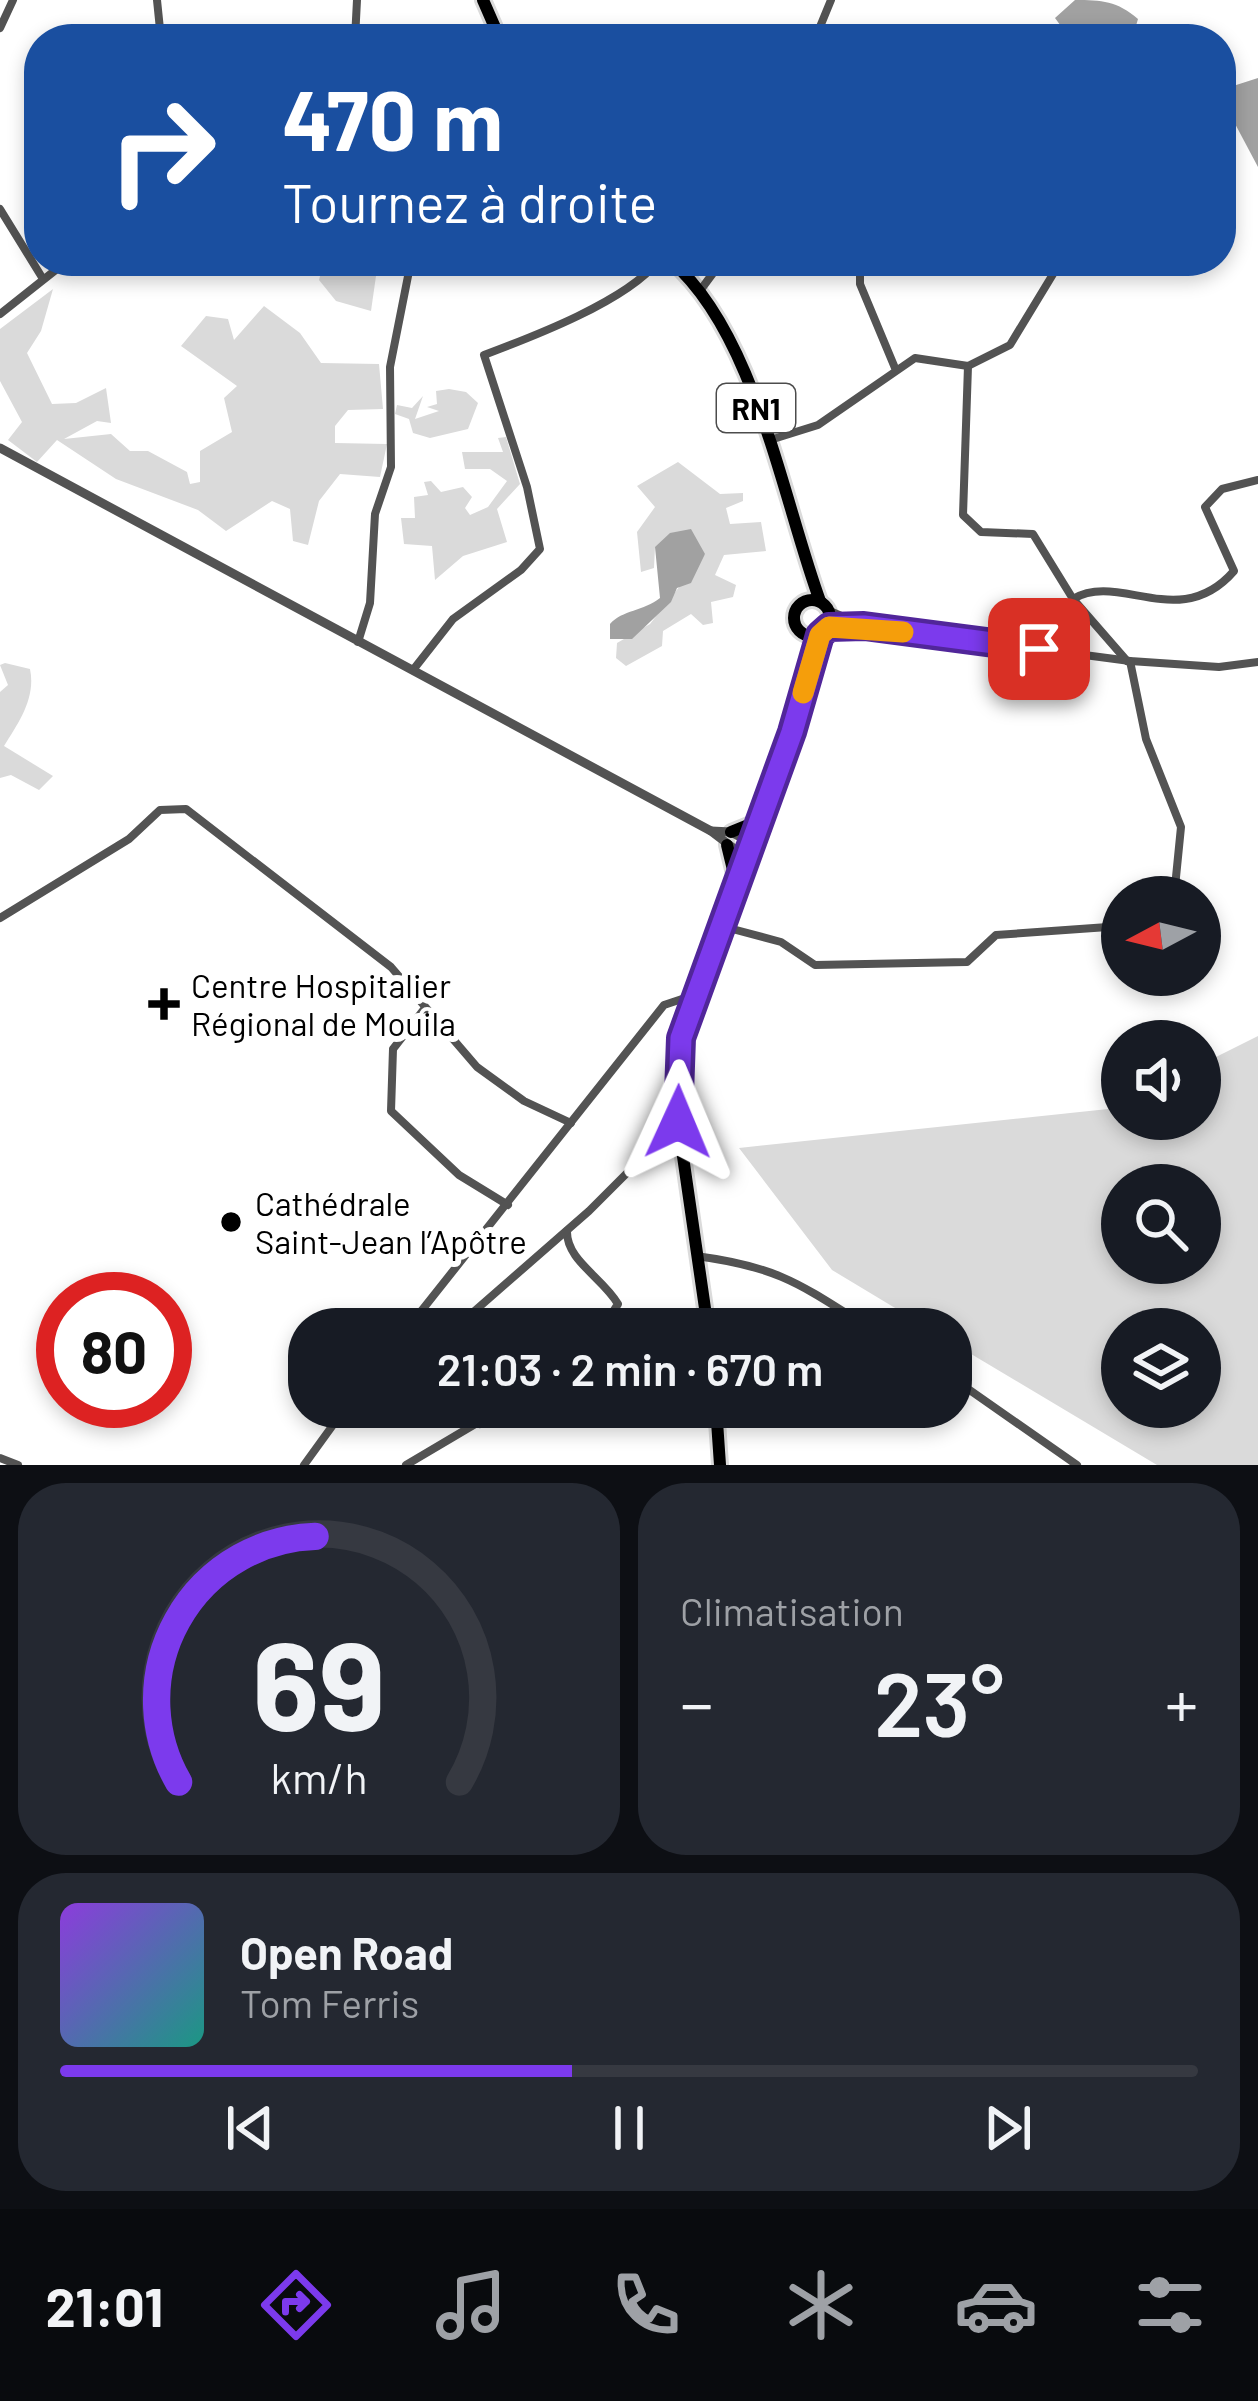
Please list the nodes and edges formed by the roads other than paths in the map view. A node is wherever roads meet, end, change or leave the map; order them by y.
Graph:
1 (13, 0) edge
2 (0, 28) edge
3 (0, 208) edge
4 (24, 247) edge
5 (42, 276) edge
6 (48, 276) edge
7 (408, 276) edge
8 (646, 276) edge
9 (688, 276) edge
10 (711, 276) edge
11 (860, 276) edge
12 (1052, 276) edge
13 (44, 279) junction
14 (702, 288) junction
15 (0, 314) edge
16 (968, 366) junction
17 (895, 368) junction
18 (770, 440) junction
19 (0, 448) edge
20 (1258, 480) edge
21 (810, 572) junction
22 (1073, 599) junction
23 (805, 601) junction
24 (825, 606) junction
25 (864, 626) junction
26 (825, 631) junction
27 (804, 634) junction
28 (358, 642) junction
29 (1129, 661) junction
30 (1258, 662) edge
31 (413, 670) junction
32 (805, 683) junction
33 (758, 821) junction
34 (729, 838) junction
35 (750, 842) junction
36 (745, 857) junction
37 (1176, 876) edge
38 (736, 883) junction
39 (0, 918) edge
40 (721, 926) junction
41 (1101, 927) edge
42 (694, 995) junction
43 (425, 1008) junction
44 (678, 1122) junction
45 (571, 1123) junction
46 (508, 1205) junction
47 (567, 1228) junction
48 (694, 1256) junction
49 (422, 1308) edge
50 (477, 1308) edge
51 (615, 1308) edge
52 (704, 1308) edge
53 (838, 1308) edge
54 (972, 1392) edge
55 (331, 1428) edge
56 (473, 1428) edge
57 (717, 1428) edge
58 (0, 1458) edge
59 (18, 1465) edge
60 (304, 1465) edge
61 (406, 1465) edge
62 (720, 1465) edge
63 (1077, 1465) edge

1 - 2 street
3 - 4 street
5 - 13 street
6 - 13 street
7 - 28 street
8 - 31 street
9 - 14 highway, RN1
10 - 14 street
11 - 17 street
12 - 16 street
13 - 15 street
14 - 18 highway, RN1
16 - 17 street
16 - 22 street
17 - 18 street
18 - 21 highway, RN1
19 - 28 street
20 - 22 street
21 - 23 highway, RN1
21 - 24 highway, RN1
22 - 29 street
23 - 24 highway
23 - 27 highway
24 - 25 street
24 - 26 highway
25 - 26 street
25 - 29 street
26 - 27 highway
26 - 32 highway
27 - 32 highway
28 - 31 street
29 - 30 street
29 - 37 street
31 - 34 street
32 - 33 highway
33 - 34 highway
33 - 35 highway
34 - 35 street
34 - 36 street
34 - 38 highway
35 - 36 highway
36 - 38 highway
38 - 40 highway
39 - 43 street
40 - 41 street
40 - 42 highway
42 - 44 highway
42 - 45 street
43 - 45 street
43 - 46 street
44 - 47 street
44 - 48 highway
45 - 46 street
46 - 49 street
47 - 50 street
47 - 51 street
48 - 52 highway
48 - 53 street
54 - 63 street
55 - 60 street
56 - 61 street
57 - 62 highway
58 - 59 street

